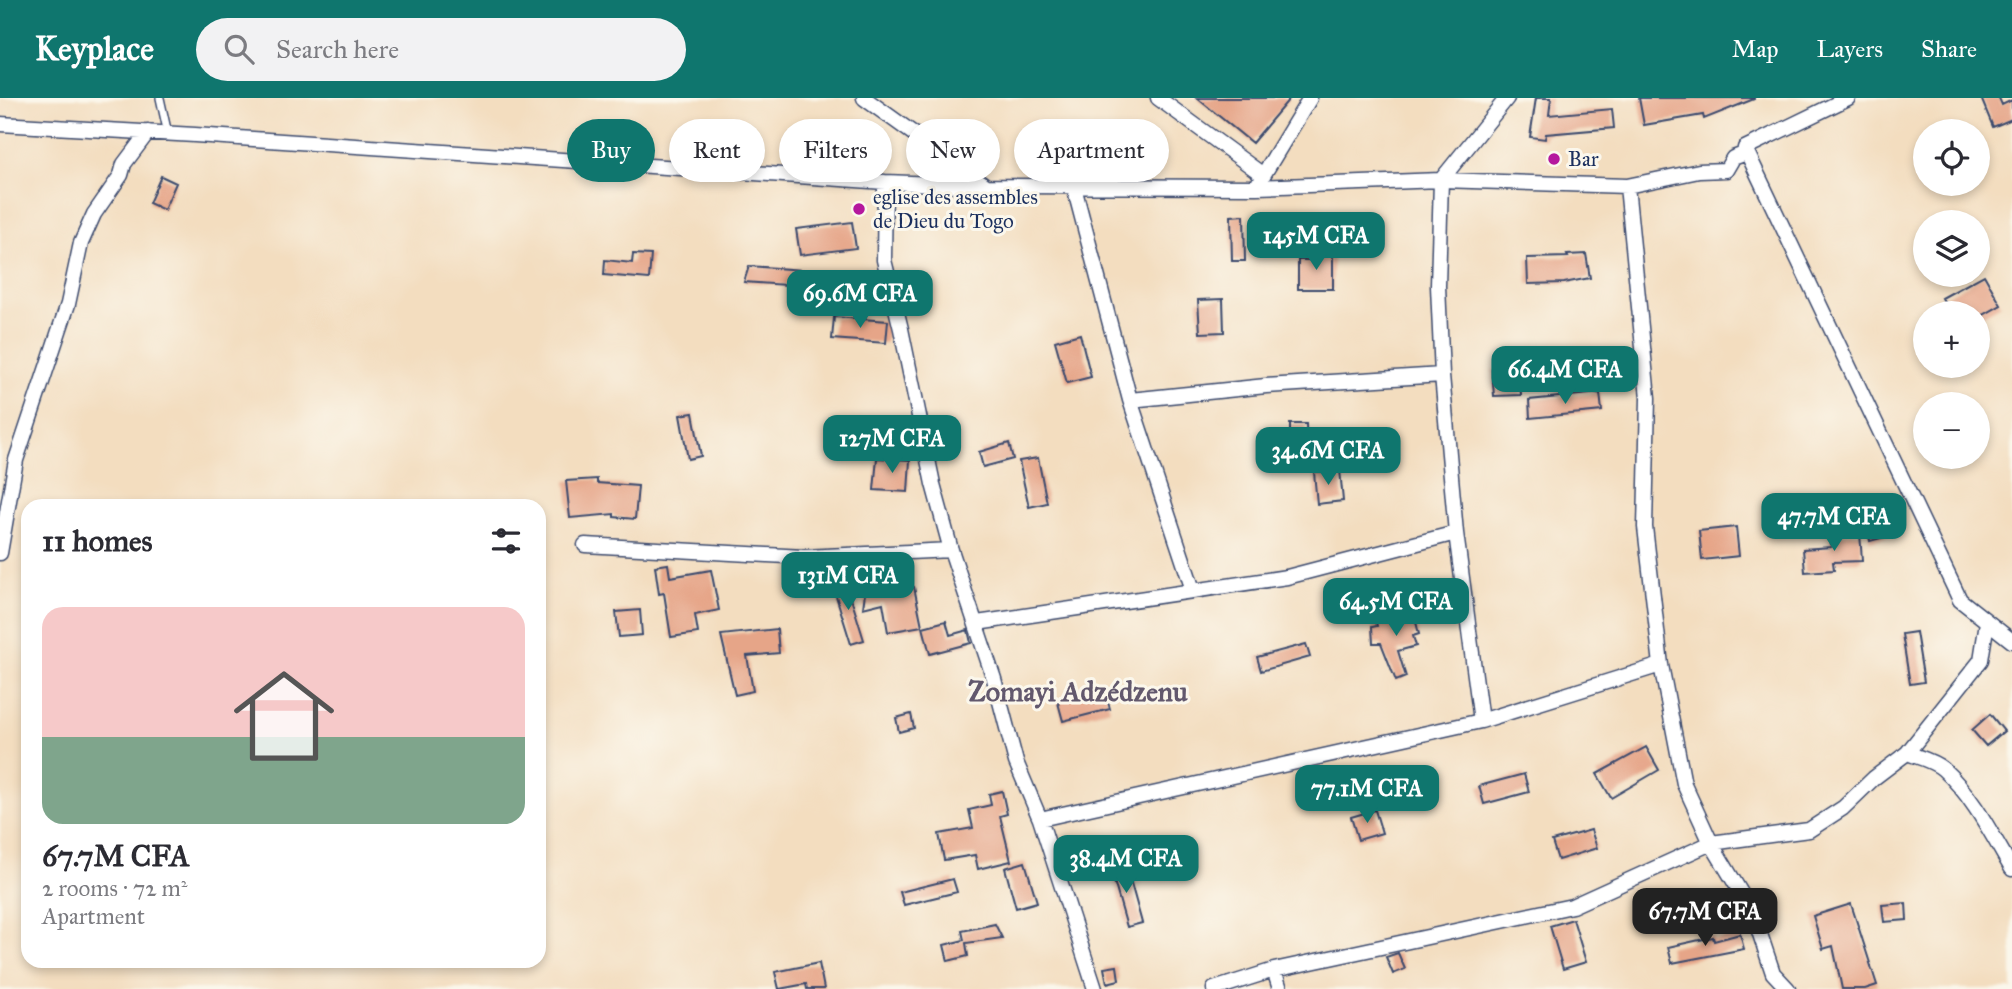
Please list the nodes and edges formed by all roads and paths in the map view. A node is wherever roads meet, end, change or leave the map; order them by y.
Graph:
1 (160, 98) edge
2 (864, 98) edge
3 (1158, 98) edge
4 (1310, 98) edge
5 (1507, 98) edge
6 (1848, 98) edge
7 (0, 124) edge
8 (148, 132) junction
9 (168, 134) junction
10 (1745, 148) junction
11 (779, 175) edge
12 (1441, 180) junction
13 (1259, 181) junction
14 (885, 182) joint
15 (986, 186) junction
16 (1627, 186) junction
17 (1074, 187) junction
18 (1442, 375) junction
19 (1130, 400) junction
20 (1457, 533) junction
21 (585, 545) dead end
22 (951, 550) junction
23 (0, 553) edge
24 (1193, 590) junction
25 (1987, 621) junction
26 (977, 623) junction
27 (2012, 641) edge
28 (1661, 665) junction
29 (1481, 721) junction
30 (1907, 752) junction
31 (1040, 819) junction
32 (1710, 843) junction
33 (2012, 869) edge
34 (1274, 970) junction
35 (1096, 989) edge
36 (1214, 989) edge
37 (1280, 989) edge
38 (1788, 989) edge

1 - 9 lane
2 - 15 street
3 - 13 street
4 - 13 street
5 - 12 street
6 - 10 street
7 - 8 street
8 - 9 street
8 - 23 street
9 - 11 street
10 - 16 street
10 - 25 street
12 - 13 street
12 - 16 street
12 - 18 street
13 - 17 street
14 - 15 street
14 - 22 street
15 - 17 street
16 - 28 street
17 - 19 street
18 - 19 street
18 - 20 street
19 - 24 street
20 - 24 street
20 - 29 street
21 - 22 street
22 - 26 street
24 - 26 street
25 - 27 street
25 - 30 street
26 - 31 street
28 - 29 street
28 - 32 street
29 - 31 street
30 - 32 street
30 - 33 street
31 - 35 street
32 - 34 street
32 - 38 street
34 - 36 street
34 - 37 street

